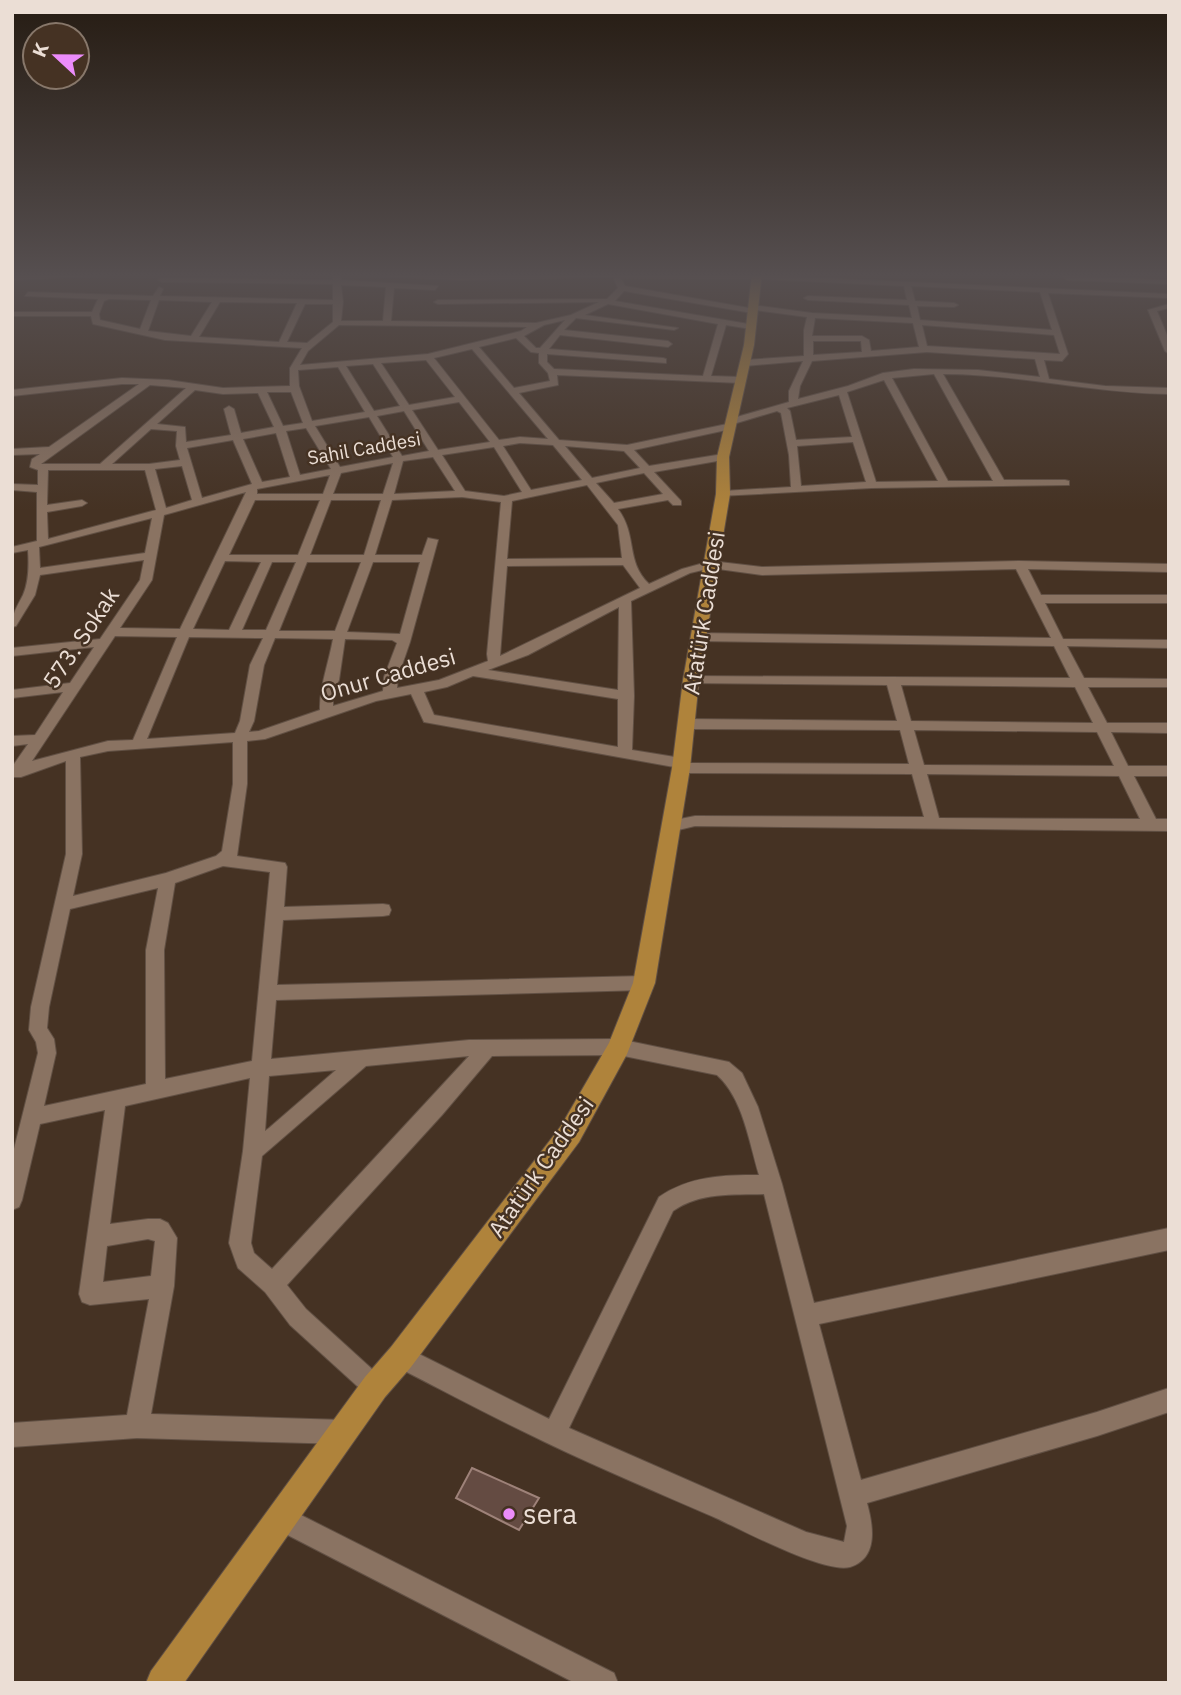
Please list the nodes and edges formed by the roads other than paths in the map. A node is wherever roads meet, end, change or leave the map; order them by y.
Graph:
1 (305, 352) edge
2 (433, 352) edge
3 (479, 352) edge
4 (543, 352) edge
5 (556, 352) edge
6 (666, 352) edge
7 (714, 352) edge
8 (746, 352) edge
9 (808, 352) edge
10 (902, 352) edge
11 (976, 352) edge
12 (1061, 352) edge
13 (867, 354) joint
14 (428, 357) junction
15 (1039, 357) junction
16 (808, 360) junction
17 (663, 361) junction
18 (376, 362) junction
19 (341, 365) junction
20 (293, 368) junction
21 (552, 372) junction
22 (743, 372) junction
23 (937, 372) junction
24 (887, 375) junction
25 (657, 376) junction
26 (706, 379) junction
27 (1045, 380) junction
28 (148, 382) junction
29 (194, 386) junction
30 (293, 389) junction
31 (262, 391) junction
32 (513, 391) junction
33 (842, 391) junction
34 (1169, 391) edge
35 (12, 393) edge
36 (461, 398) junction
37 (794, 402) junction
38 (403, 407) junction
39 (776, 407) junction
40 (229, 409) dead end
41 (371, 414) junction
42 (729, 424) junction
43 (150, 425) junction
44 (311, 425) junction
45 (280, 429) junction
46 (237, 437) junction
47 (859, 439) junction
48 (557, 441) junction
49 (792, 442) junction
50 (497, 444) junction
51 (181, 446) junction
52 (627, 448) junction
53 (52, 450) junction
54 (12, 452) edge
55 (437, 453) junction
56 (723, 457) junction
57 (399, 459) junction
58 (185, 462) junction
59 (103, 467) junction
60 (149, 467) junction
61 (43, 469) junction
62 (646, 470) junction
63 (337, 471) junction
64 (296, 478) junction
65 (589, 481) junction
66 (1000, 483) junction
67 (1065, 483) dead end
68 (872, 485) junction
69 (945, 485) junction
70 (12, 487) edge
71 (44, 489) junction
72 (796, 489) junction
73 (254, 490) junction
74 (462, 494) junction
75 (528, 494) junction
76 (723, 494) junction
77 (325, 497) junction
78 (388, 497) junction
79 (507, 499) junction
80 (197, 500) junction
81 (82, 503) dead end
82 (611, 506) junction
83 (44, 509) junction
84 (161, 512) junction
85 (432, 540) dead end
86 (38, 544) junction
87 (12, 550) edge
88 (150, 556) junction
89 (223, 558) junction
90 (268, 558) junction
91 (302, 558) junction
92 (427, 559) junction
93 (368, 560) junction
94 (626, 561) junction
95 (501, 563) junction
96 (711, 564) junction
97 (1020, 565) junction
98 (1169, 568) edge
99 (37, 572) junction
100 (648, 589) junction
101 (1037, 599) junction
102 (1169, 599) edge
103 (625, 601) junction
104 (12, 623) edge
105 (185, 632) junction
106 (234, 633) junction
107 (272, 633) junction
108 (340, 634) junction
109 (108, 637) junction
110 (698, 637) junction
111 (404, 642) junction
112 (1059, 643) junction
113 (1169, 644) edge
114 (12, 652) edge
115 (495, 662) junction
116 (472, 672) junction
117 (691, 680) junction
118 (893, 682) junction
119 (1080, 682) junction
120 (1169, 683) edge
121 (73, 687) junction
122 (416, 690) junction
123 (12, 694) edge
124 (390, 694) junction
125 (627, 696) junction
126 (327, 713) junction
127 (687, 724) junction
128 (905, 724) junction
129 (1104, 728) junction
130 (1169, 728) edge
131 (240, 737) junction
132 (38, 739) junction
133 (12, 741) edge
134 (138, 744) junction
135 (625, 751) junction
136 (73, 754) junction
137 (681, 765) junction
138 (919, 771) junction
139 (1124, 771) junction
140 (1169, 772) edge
141 (15, 775) edge
142 (933, 823) junction
143 (1151, 825) junction
144 (1169, 825) edge
145 (670, 826) junction
146 (1169, 834) edge
147 (222, 860) junction
148 (168, 879) junction
149 (62, 905) junction
150 (383, 911) dead end
151 (275, 914) junction
152 (644, 983) junction
153 (267, 993) junction
154 (620, 1047) junction
155 (487, 1048) junction
156 (362, 1059) junction
157 (259, 1069) junction
158 (156, 1090) junction
159 (116, 1099) junction
160 (33, 1118) junction
161 (253, 1151) junction
162 (772, 1184) junction
163 (12, 1200) edge
164 (100, 1236) junction
165 (1169, 1239) edge
166 (273, 1284) junction
167 (163, 1286) junction
168 (808, 1315) junction
169 (401, 1357) junction
170 (375, 1387) junction
171 (1169, 1400) edge
172 (137, 1426) junction
173 (344, 1432) junction
174 (554, 1434) junction
175 (12, 1435) edge
176 (851, 1495) junction
177 (283, 1519) junction
178 (163, 1683) edge
179 (604, 1683) edge

1 - 20 street
2 - 14 street
3 - 32 street
4 - 21 street
5 - 17 street
6 - 17 street
7 - 26 street
8 - 22 main road, Atatürk Caddesi
9 - 16 street
10 - 13 street
11 - 15 street
12 - 15 street
13 - 16 street
14 - 18 street
14 - 36 street
15 - 27 street
16 - 22 street
16 - 37 street
17 - 25 street
18 - 19 street
18 - 38 street
19 - 20 street
19 - 41 street
20 - 30 street
21 - 25 street
21 - 32 street
22 - 26 street
22 - 42 main road, Atatürk Caddesi
23 - 24 street, Sahil Caddesi
23 - 27 street, Sahil Caddesi
23 - 66 street
24 - 33 street, Sahil Caddesi
24 - 69 street
25 - 26 street
27 - 34 street, Sahil Caddesi
28 - 29 street
28 - 35 street
28 - 53 street
29 - 31 street
29 - 43 street
30 - 31 street
30 - 44 street
31 - 45 street
32 - 48 street
33 - 37 street, Sahil Caddesi
33 - 47 street
36 - 38 street
36 - 50 street
37 - 39 street, Sahil Caddesi
38 - 41 street
38 - 55 street
39 - 42 street, Sahil Caddesi
39 - 49 street
40 - 46 street
41 - 44 street
41 - 57 street
42 - 52 street, Sahil Caddesi
42 - 56 main road, Atatürk Caddesi
43 - 51 street
43 - 59 street
44 - 45 street
44 - 63 street
45 - 46 street
45 - 64 street
46 - 51 street
46 - 73 street
47 - 49 street
47 - 68 street
48 - 50 street, Sahil Caddesi
48 - 52 street, Sahil Caddesi
48 - 65 street
49 - 72 street
50 - 55 street, Sahil Caddesi
50 - 75 street
51 - 58 street
52 - 62 street
53 - 54 street
53 - 61 street
55 - 57 street, Sahil Caddesi
55 - 74 street
56 - 62 street
56 - 76 main road, Atatürk Caddesi
57 - 63 street, Sahil Caddesi
57 - 78 street
58 - 60 street
58 - 80 street
59 - 60 street
59 - 61 street
60 - 84 street
61 - 71 street
62 - 65 street
62 - 82 street
63 - 64 street, Sahil Caddesi
63 - 77 street
64 - 73 street, Sahil Caddesi
65 - 75 street
65 - 82 street
66 - 67 street
66 - 69 street
68 - 69 street
68 - 72 street
70 - 71 street
71 - 83 street
72 - 76 street
73 - 77 street
73 - 80 street, Sahil Caddesi
73 - 89 street
74 - 78 street
74 - 79 street
75 - 79 street
76 - 96 main road, Atatürk Caddesi
77 - 78 street
77 - 91 street
78 - 93 street
79 - 95 street
80 - 84 street, Sahil Caddesi
81 - 83 street
82 - 94 street
83 - 86 street
84 - 86 street, Sahil Caddesi
84 - 88 street, 573. Sokak
85 - 92 street
86 - 87 street, Sahil Caddesi
86 - 99 street
88 - 99 street
88 - 109 street, 573. Sokak
89 - 90 street
89 - 105 street
90 - 91 street
90 - 106 street
91 - 93 street
91 - 107 street
92 - 93 street
92 - 111 street
93 - 108 street
94 - 95 street
94 - 100 street
95 - 115 street
96 - 97 street
96 - 100 street, Onur Caddesi
96 - 110 main road, Atatürk Caddesi
97 - 98 street
97 - 101 street
99 - 104 street
100 - 103 street, Onur Caddesi
101 - 102 street
101 - 112 street
103 - 115 street, Onur Caddesi
103 - 125 street
105 - 106 street
105 - 109 street
105 - 134 street
106 - 107 street
107 - 108 street
107 - 131 street
108 - 111 street
108 - 126 street
109 - 114 street
109 - 121 street, 573. Sokak
110 - 112 street
110 - 117 main road, Atatürk Caddesi
111 - 124 street
112 - 113 street
112 - 119 street
115 - 116 street, Onur Caddesi
116 - 122 street, Onur Caddesi
116 - 125 street
117 - 118 street
117 - 127 main road, Atatürk Caddesi
118 - 119 street
118 - 128 street
119 - 120 street
119 - 129 street
121 - 123 street
121 - 132 street, 573. Sokak
122 - 124 street, Onur Caddesi
122 - 135 street
124 - 126 street, Onur Caddesi
125 - 135 street
126 - 131 street, Onur Caddesi
127 - 128 street
127 - 137 main road, Atatürk Caddesi
128 - 129 street
128 - 138 street
129 - 130 street
129 - 139 street
131 - 134 street, Onur Caddesi
131 - 147 street
132 - 133 street
132 - 141 street, 573. Sokak
134 - 136 street, Onur Caddesi
135 - 137 street
136 - 141 street, Onur Caddesi
136 - 149 street
137 - 138 street
137 - 145 main road, Atatürk Caddesi
138 - 139 street
138 - 142 street
139 - 140 street
139 - 143 street
142 - 143 street
142 - 145 street
143 - 144 street
145 - 146 street
145 - 152 main road, Atatürk Caddesi
147 - 148 street
147 - 151 street
148 - 149 street
148 - 158 street
149 - 160 street
150 - 151 street
151 - 153 street
152 - 153 street
152 - 154 main road, Atatürk Caddesi
153 - 157 street
154 - 155 street
154 - 162 street
154 - 169 main road, Atatürk Caddesi
155 - 156 street
155 - 166 street
156 - 157 street
156 - 161 street
157 - 158 street
157 - 161 street
158 - 159 street
159 - 160 street
159 - 164 street
160 - 163 street
161 - 166 street
162 - 168 street
162 - 174 street
164 - 167 street
164 - 167 street
165 - 168 street
166 - 170 street
167 - 172 street
168 - 176 street
169 - 170 main road, Atatürk Caddesi
169 - 174 street
170 - 173 main road, Atatürk Caddesi
171 - 176 street
172 - 173 street
172 - 175 street
173 - 177 main road, Atatürk Caddesi
174 - 176 street
177 - 178 main road, Atatürk Caddesi
177 - 179 street

